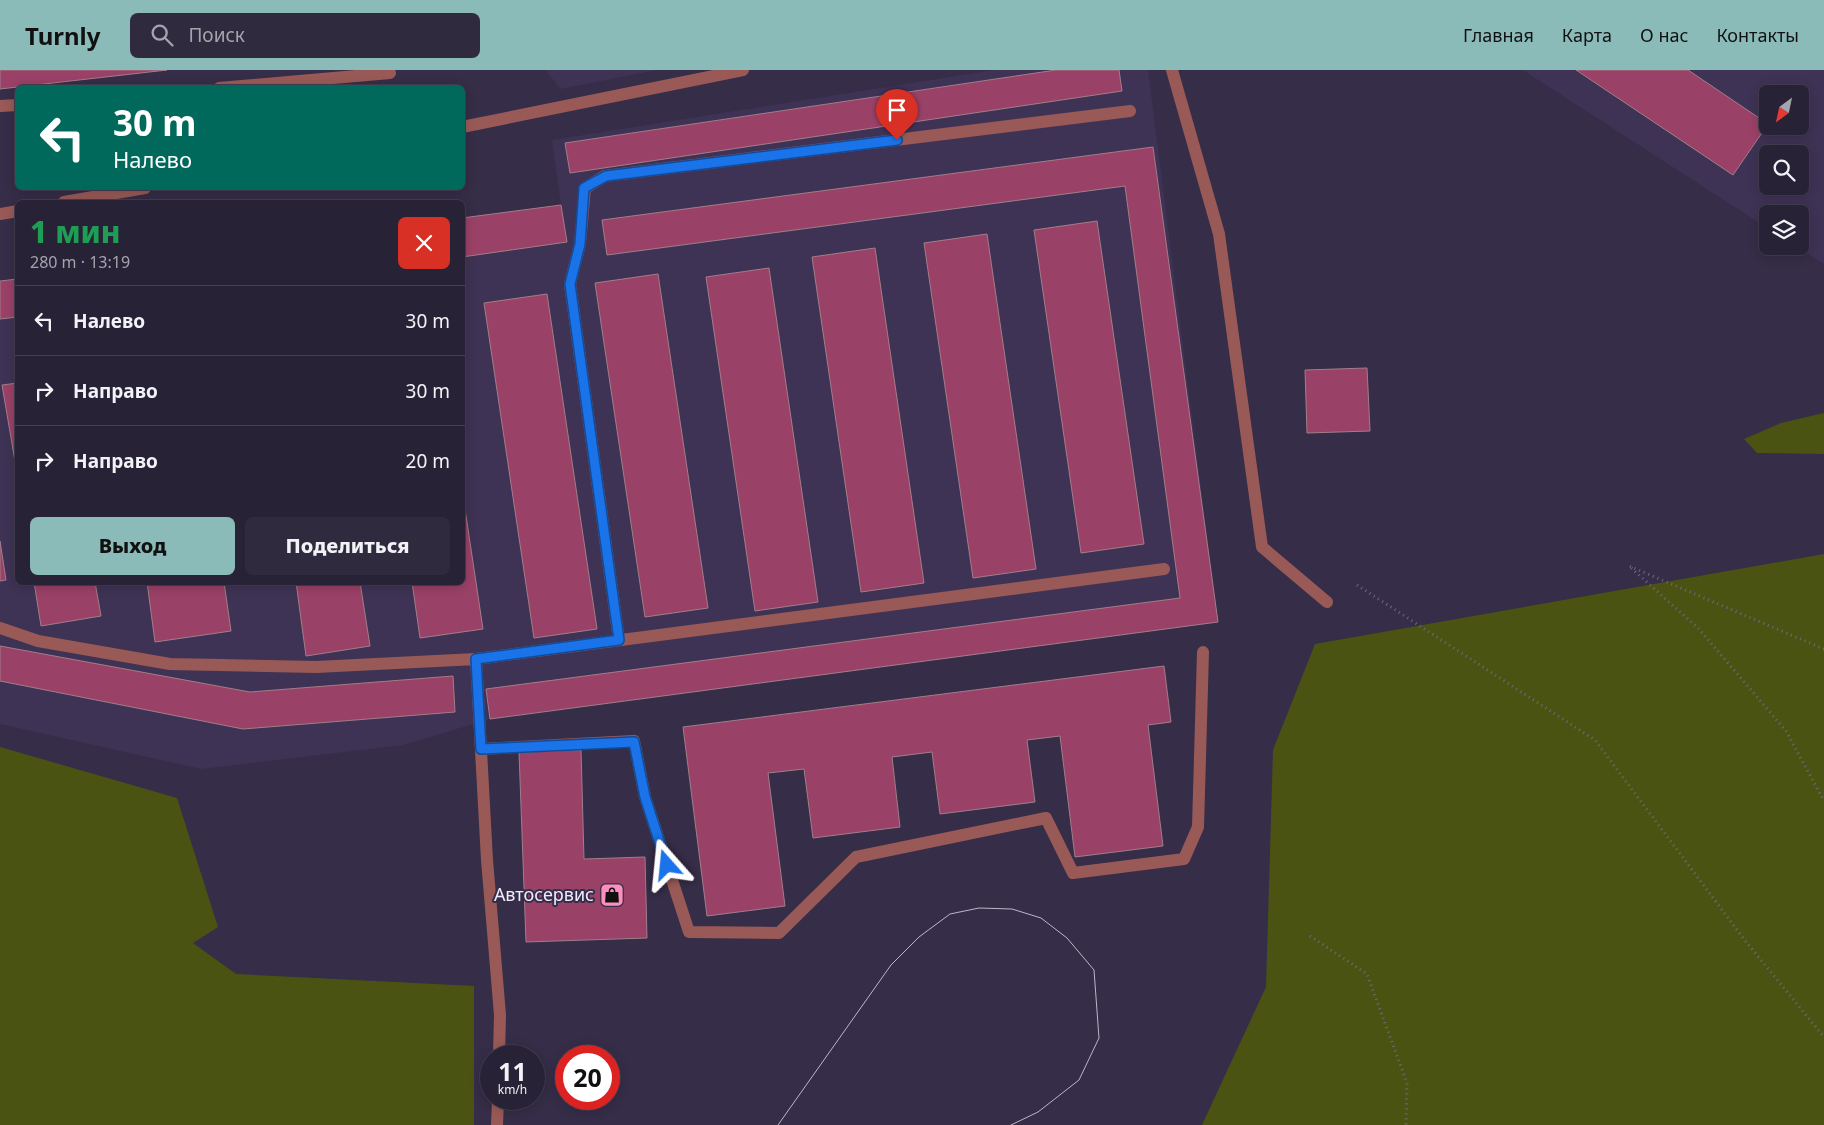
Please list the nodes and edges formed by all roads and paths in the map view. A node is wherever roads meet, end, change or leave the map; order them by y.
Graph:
1 (743, 70) edge
2 (1172, 70) edge
3 (390, 73) dead end
4 (253, 85) edge
5 (15, 105) edge
6 (0, 106) edge
7 (1130, 111) dead end
8 (465, 126) edge
9 (133, 190) edge
10 (76, 200) edge
11 (15, 212) edge
12 (0, 214) edge
13 (1164, 569) dead end
14 (1357, 585) dead end
15 (1327, 602) dead end
16 (0, 628) edge
17 (619, 640) junction
18 (1824, 649) edge
19 (1203, 652) dead end
20 (476, 659) junction
21 (481, 749) junction
22 (1824, 801) edge
23 (1310, 936) dead end
24 (1824, 1037) edge
25 (499, 1045) edge
26 (498, 1110) edge
27 (497, 1125) edge
28 (1406, 1125) edge

1 - 8 lane
2 - 15 lane
3 - 4 lane
5 - 6 lane
7 - 17 lane
9 - 10 lane
11 - 12 lane
13 - 17 lane
14 - 24 path
16 - 20 lane
17 - 20 lane
18 - 22 path
19 - 21 lane
20 - 21 lane
21 - 25 lane
23 - 28 path
26 - 27 lane

